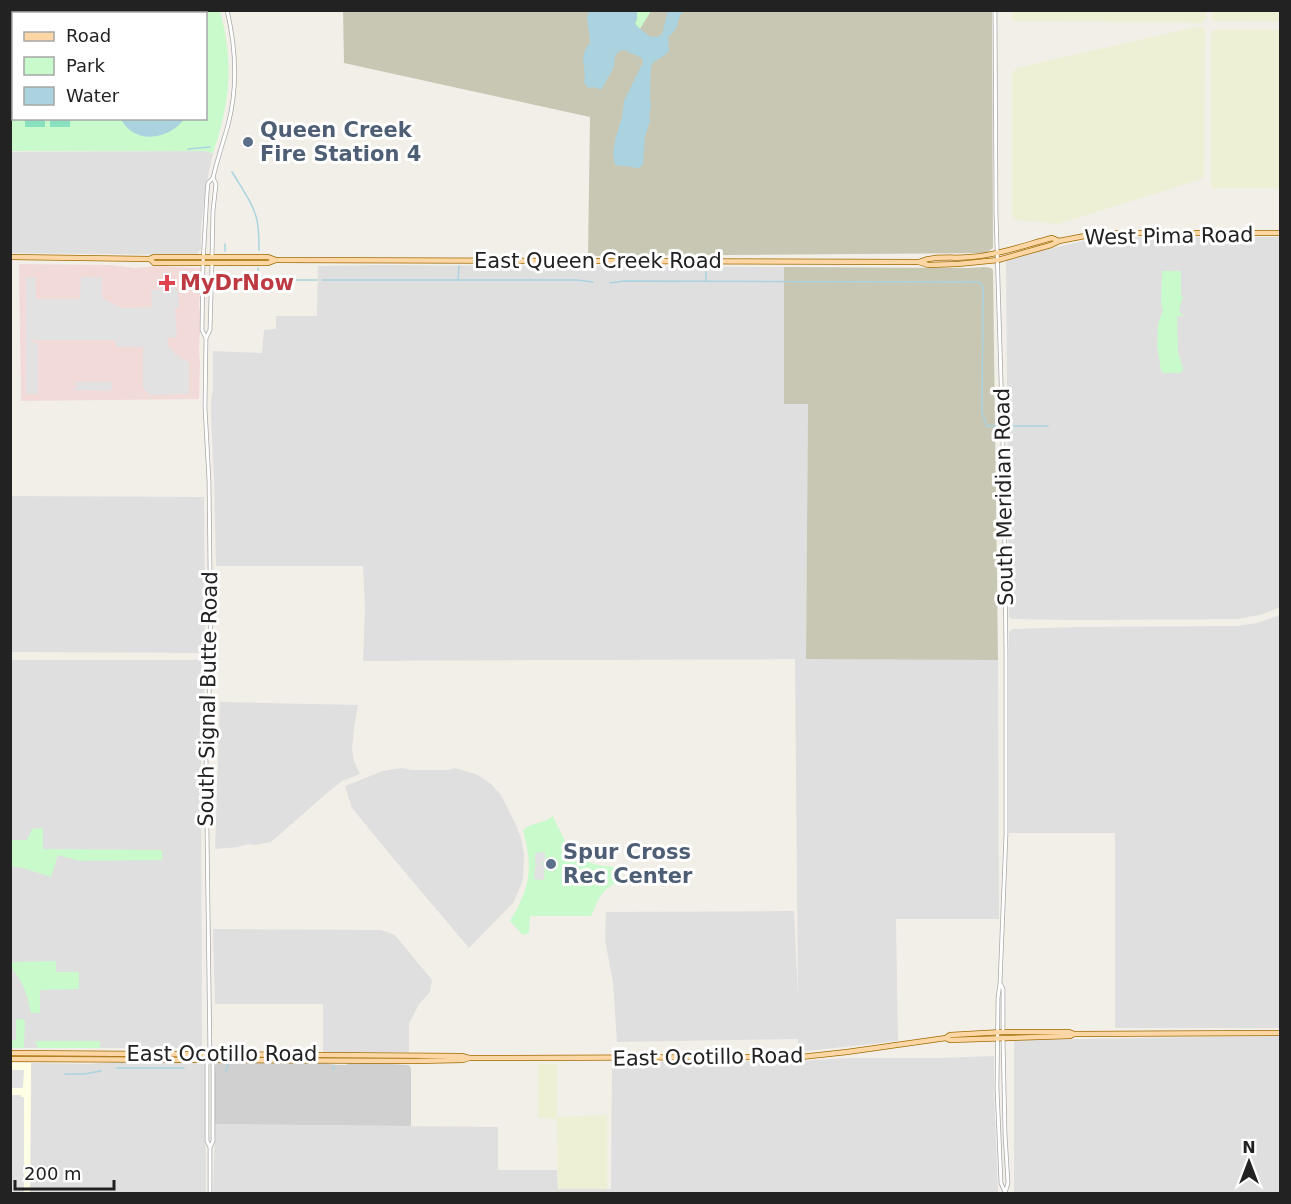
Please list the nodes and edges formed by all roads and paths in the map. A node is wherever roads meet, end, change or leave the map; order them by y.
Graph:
1 (227, 10) edge
2 (995, 10) edge
3 (213, 178) junction
4 (1281, 233) edge
5 (1059, 241) junction
6 (998, 253) junction
7 (10, 257) edge
8 (203, 260) junction
9 (212, 260) junction
10 (998, 260) junction
11 (920, 262) junction
12 (206, 338) junction
13 (1281, 1033) edge
14 (1000, 1035) junction
15 (10, 1053) edge
16 (210, 1057) junction
17 (10, 1059) edge
18 (1005, 1193) edge
19 (210, 1194) edge

1 - 3 street, South Signal Butte Road
2 - 6 street, South Meridian Road
3 - 8 street, South Signal Butte Road
3 - 9 street, South Signal Butte Road
4 - 5 main road, West Pima Road
5 - 6 main road, West Pima Road
5 - 10 main road, West Pima Road
6 - 10 street, South Meridian Road
6 - 11 main road, East Queen Creek Road
7 - 8 main road, East Queen Creek Road
8 - 9 main road, East Queen Creek Road
8 - 12 street, South Signal Butte Road
9 - 11 main road, East Queen Creek Road
9 - 12 street, South Signal Butte Road
10 - 11 main road, East Queen Creek Road
10 - 14 street, South Meridian Road
12 - 16 street, South Signal Butte Road
13 - 14 main road, East Ocotillo Road
14 - 16 main road, East Ocotillo Road
14 - 18 street, South Meridian Road
14 - 18 street, South Meridian Road
15 - 16 main road, East Ocotillo Road
16 - 17 main road, East Ocotillo Road
16 - 19 street, South Signal Butte Road

